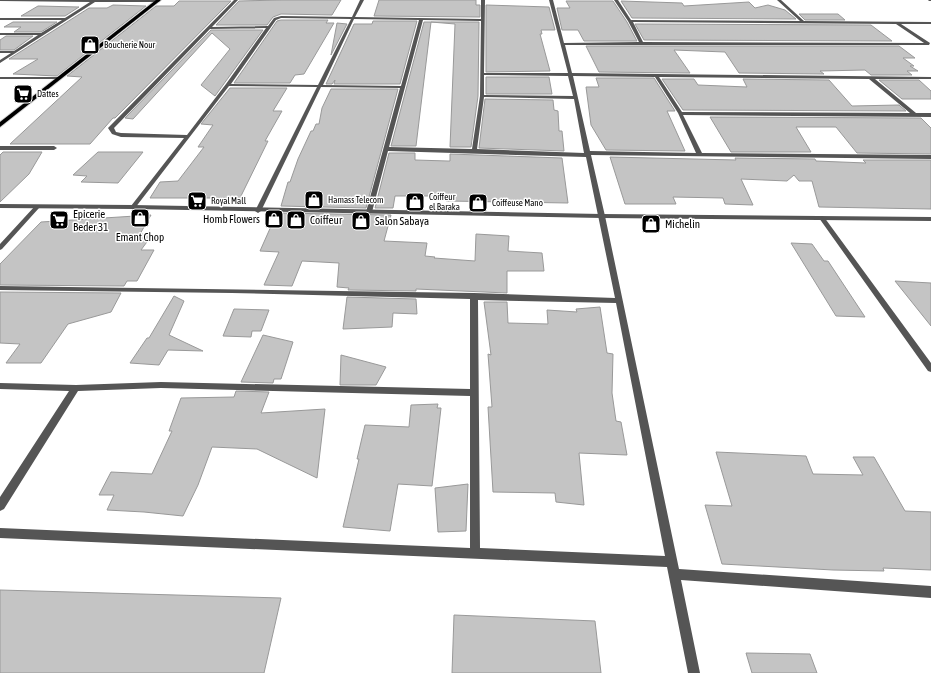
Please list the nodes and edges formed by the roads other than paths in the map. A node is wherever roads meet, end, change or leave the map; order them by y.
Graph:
1 (1, 0) edge
2 (95, 0) edge
3 (158, 0) edge
4 (236, 0) edge
5 (362, 0) edge
6 (483, 0) edge
7 (551, 0) edge
8 (616, 0) edge
9 (779, 0) edge
10 (353, 18) junction
11 (0, 19) edge
12 (65, 19) junction
13 (421, 19) junction
14 (482, 20) junction
15 (630, 21) junction
16 (803, 22) junction
17 (896, 23) junction
18 (931, 23) edge
19 (270, 27) junction
20 (208, 28) junction
21 (0, 34) edge
22 (41, 34) junction
23 (563, 44) junction
24 (642, 44) junction
25 (930, 45) edge
26 (0, 52) edge
27 (14, 52) junction
28 (0, 62) edge
29 (482, 74) junction
30 (570, 74) junction
31 (656, 75) junction
32 (0, 78) edge
33 (60, 78) junction
34 (871, 78) junction
35 (931, 78) edge
36 (228, 85) junction
37 (319, 86) junction
38 (403, 87) junction
39 (482, 96) junction
40 (576, 98) junction
41 (680, 113) junction
42 (915, 115) junction
43 (931, 115) edge
44 (0, 125) edge
45 (188, 137) junction
46 (0, 148) edge
47 (54, 148) dead end
48 (386, 149) junction
49 (474, 151) junction
50 (588, 154) junction
51 (700, 155) junction
52 (931, 158) edge
53 (0, 206) edge
54 (37, 207) junction
55 (133, 207) junction
56 (258, 210) junction
57 (369, 212) junction
58 (602, 216) junction
59 (822, 218) junction
60 (931, 219) edge
61 (0, 248) edge
62 (0, 288) edge
63 (474, 296) junction
64 (619, 301) junction
65 (931, 369) edge
66 (0, 386) edge
67 (76, 388) junction
68 (475, 393) junction
69 (0, 506) edge
70 (0, 533) edge
71 (475, 553) junction
72 (671, 562) junction
73 (674, 574) junction
74 (930, 593) edge
75 (694, 673) edge

1 - 2 street
2 - 3 street
2 - 12 street
3 - 33 main road
4 - 20 street
5 - 10 street
6 - 14 street
7 - 23 street
8 - 15 street
9 - 16 street
10 - 13 street
10 - 19 street
10 - 37 street
11 - 12 street
12 - 22 street
13 - 14 street
13 - 38 street
14 - 29 street
15 - 16 street
15 - 24 street
16 - 17 street
17 - 18 street
17 - 25 street
19 - 20 street
19 - 36 street
20 - 45 street
21 - 22 street
22 - 27 street
23 - 24 street
23 - 30 street
24 - 25 street
26 - 27 street
27 - 28 street
29 - 30 street
29 - 39 street
30 - 31 street
30 - 40 street
31 - 34 street
31 - 41 street
32 - 33 street
33 - 44 main road
34 - 35 street
34 - 42 street
36 - 37 street
36 - 45 street
37 - 38 street
37 - 56 street
38 - 48 street
39 - 40 street
39 - 49 street
40 - 50 street
41 - 42 street
41 - 51 street
42 - 43 street
45 - 55 street
46 - 47 street
48 - 49 street
48 - 57 street
49 - 50 street
50 - 51 street
50 - 58 street
51 - 52 street
53 - 54 street
54 - 55 street
54 - 61 street
55 - 56 street
56 - 57 street
57 - 58 street
58 - 59 street
58 - 64 street
59 - 60 street
59 - 65 street
62 - 63 street
63 - 64 street
63 - 68 street
64 - 72 street
66 - 67 street
67 - 68 street
67 - 69 street
68 - 71 street
70 - 71 street
71 - 72 street
72 - 73 street
73 - 74 street
73 - 75 street

